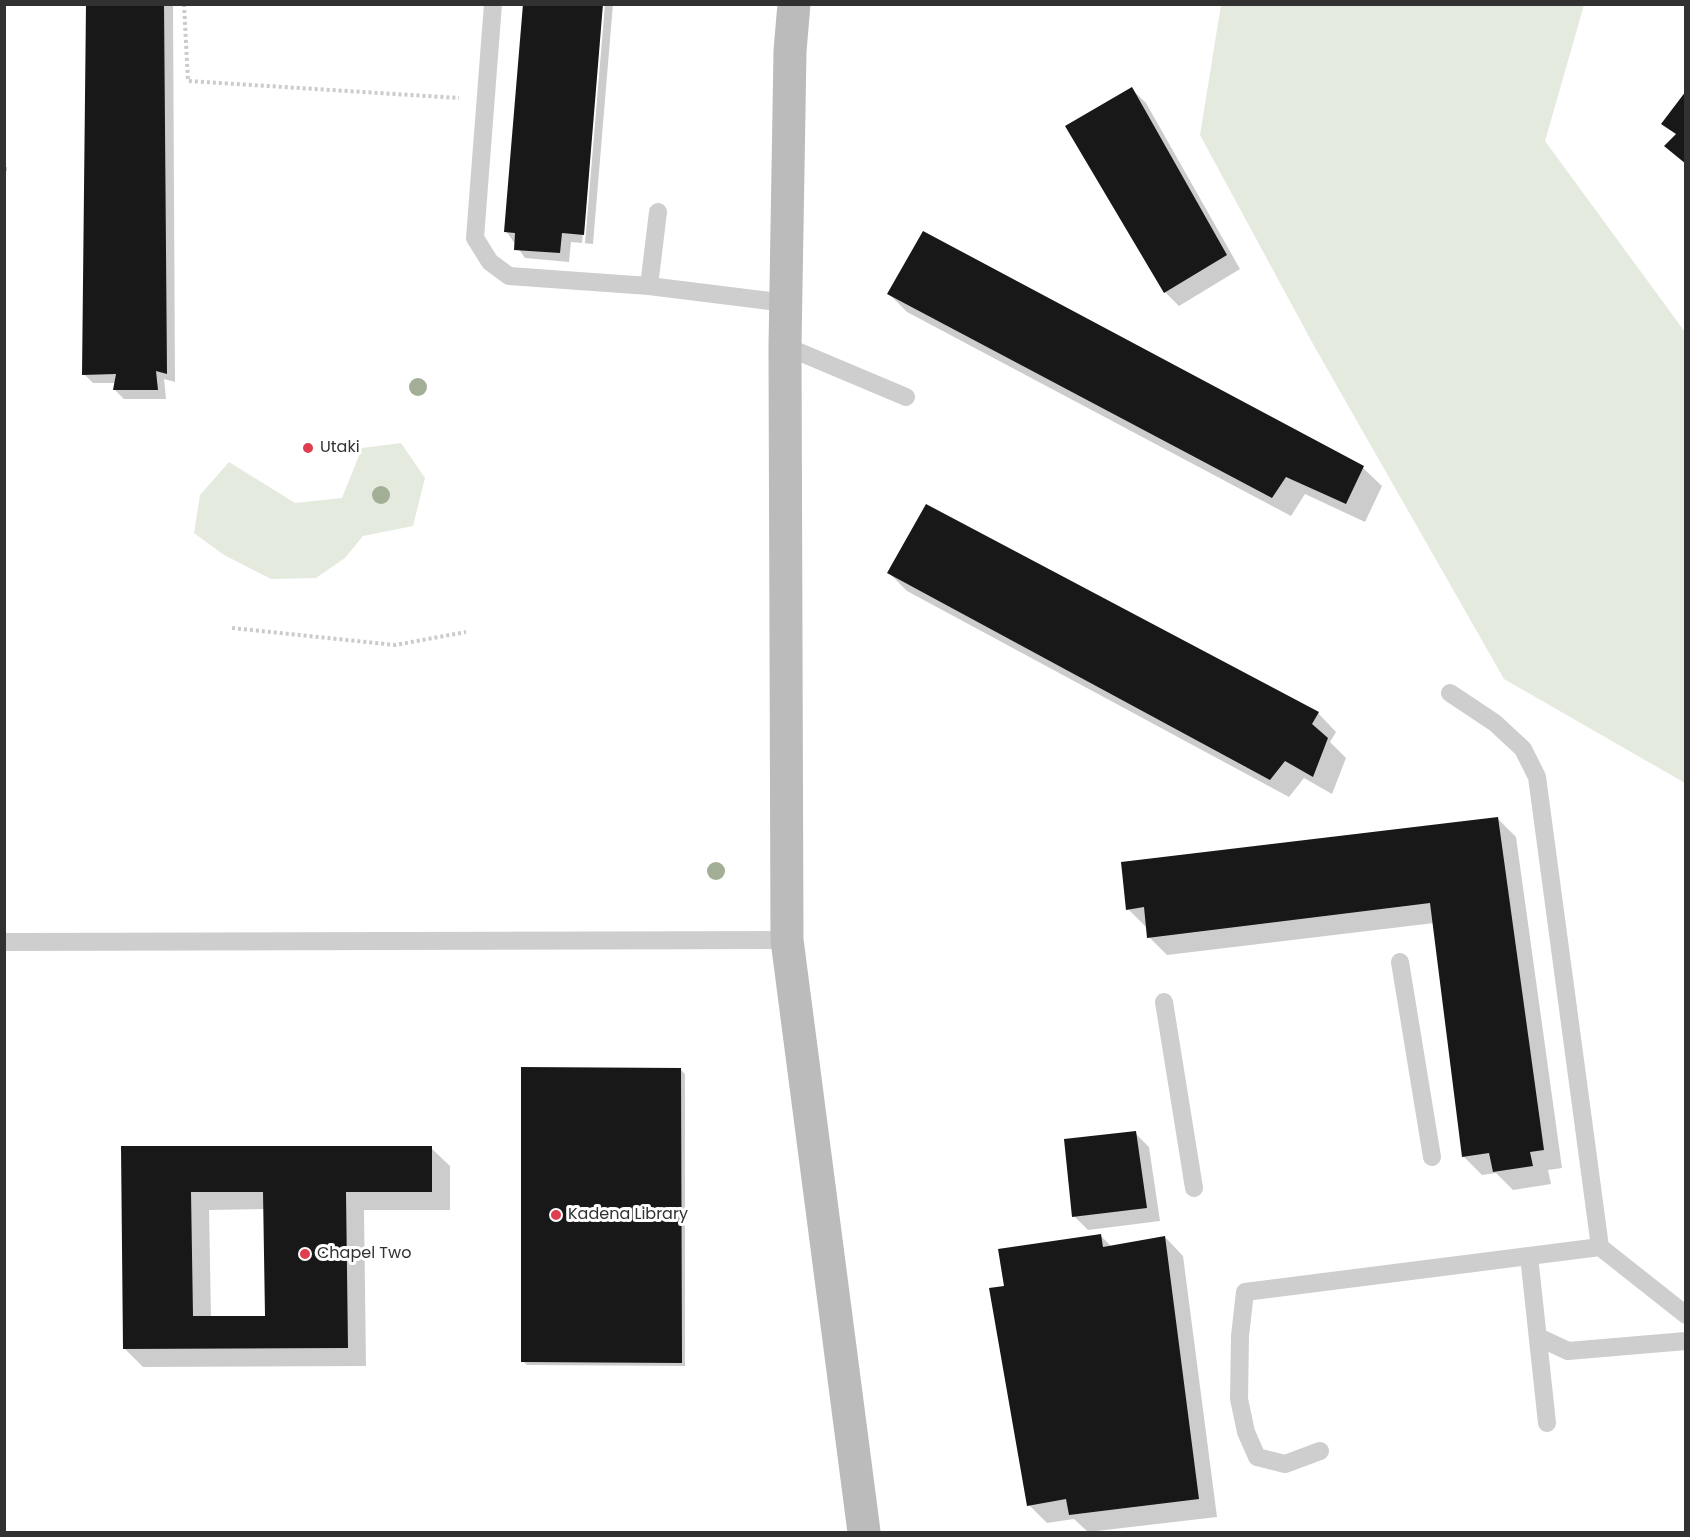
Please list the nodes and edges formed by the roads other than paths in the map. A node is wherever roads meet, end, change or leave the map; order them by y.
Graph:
1 (494, 4) edge
2 (794, 4) edge
3 (658, 212) dead end
4 (649, 286) junction
5 (786, 303) junction
6 (785, 346) junction
7 (906, 398) dead end
8 (1450, 693) dead end
9 (787, 940) junction
10 (4, 942) edge
11 (1400, 962) dead end
12 (1164, 1002) dead end
13 (1432, 1157) dead end
14 (1194, 1188) dead end
15 (1600, 1247) junction
16 (1529, 1256) junction
17 (1686, 1315) edge
18 (1538, 1337) junction
19 (1686, 1341) edge
20 (1547, 1423) dead end
21 (1320, 1451) dead end
22 (864, 1533) edge

1 - 4 lane
2 - 5 street
3 - 4 lane
4 - 5 lane
5 - 6 street
6 - 7 lane
6 - 9 street
8 - 15 lane
9 - 10 lane
9 - 22 street
11 - 13 lane
12 - 14 lane
15 - 16 lane
15 - 17 lane
16 - 18 lane
16 - 21 lane
18 - 19 lane
18 - 20 lane

